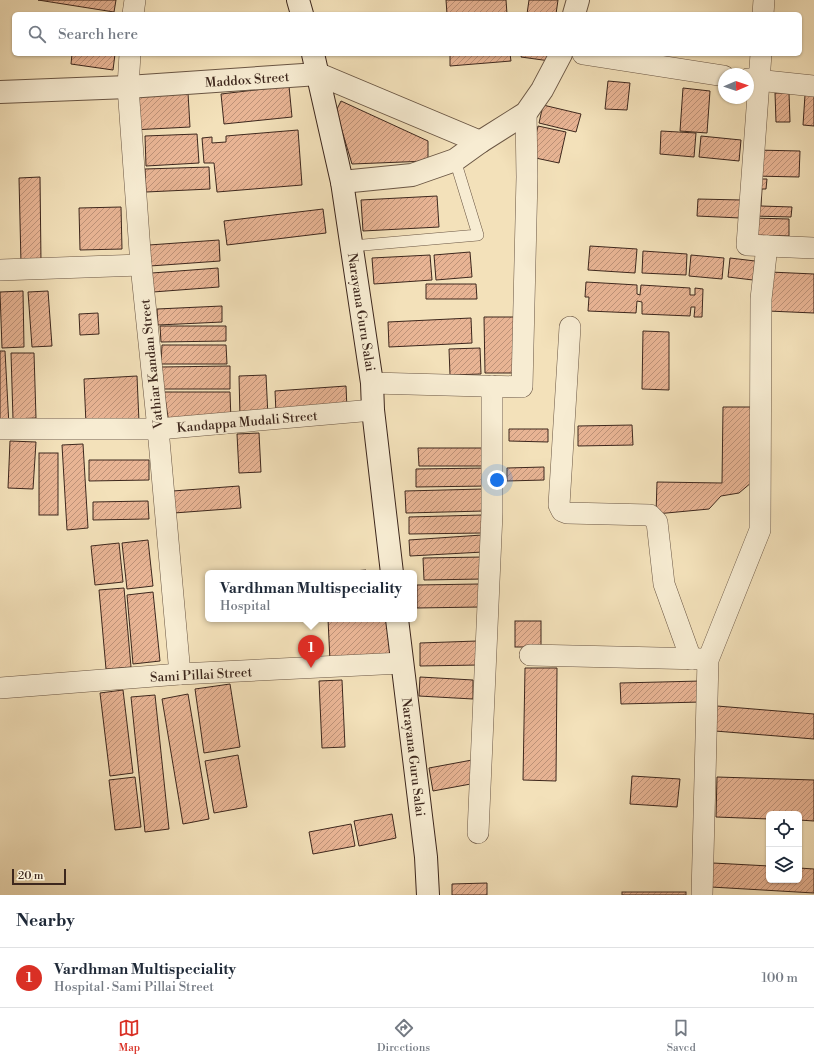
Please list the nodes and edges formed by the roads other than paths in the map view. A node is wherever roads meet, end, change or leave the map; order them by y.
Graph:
1 (134, 0) edge
2 (298, 0) edge
3 (578, 0) edge
4 (764, 0) edge
5 (133, 12) edge
6 (301, 12) edge
7 (575, 12) edge
8 (763, 12) edge
9 (130, 56) edge
10 (560, 56) edge
11 (596, 56) edge
12 (760, 56) edge
13 (316, 64) edge
14 (718, 75) edge
15 (754, 80) edge
16 (814, 86) edge
17 (128, 87) junction
18 (0, 92) edge
19 (526, 113) junction
20 (480, 142) junction
21 (455, 160) junction
22 (342, 182) junction
23 (757, 245) junction
24 (352, 246) junction
25 (814, 248) edge
26 (141, 265) junction
27 (0, 270) edge
28 (570, 326) dead end
29 (372, 383) junction
30 (492, 386) junction
31 (373, 410) junction
32 (0, 429) edge
33 (158, 429) junction
34 (392, 570) edge
35 (397, 622) edge
36 (530, 655) dead end
37 (699, 659) junction
38 (402, 663) junction
39 (180, 674) junction
40 (0, 688) edge
41 (478, 833) dead end
42 (428, 895) edge
43 (702, 895) edge

1 - 5 street
2 - 6 main road
3 - 7 main road
4 - 8 street
9 - 17 street, Vathiar Kandan Street
10 - 19 main road
11 - 14 street
12 - 15 street
13 - 17 main road, Maddox Street
13 - 20 main road, Maddox Street
13 - 22 main road, Narayana Guru Salai
15 - 16 street
15 - 23 street
17 - 18 main road, Maddox Street
17 - 26 street, Vathiar Kandan Street
19 - 20 main road
19 - 30 street
20 - 21 main road
21 - 22 main road
21 - 24 lane
22 - 24 main road, Narayana Guru Salai
23 - 25 street
23 - 37 street
24 - 29 main road, Narayana Guru Salai
26 - 27 street
26 - 33 street, Vathiar Kandan Street
28 - 37 street
29 - 30 street
29 - 31 main road, Narayana Guru Salai
30 - 41 street
31 - 33 street, Kandappa Mudali Street
31 - 34 main road, Narayana Guru Salai
32 - 33 street, Kandappa Mudali Street
33 - 39 street, Vathiar Kandan Street
35 - 38 main road, Narayana Guru Salai
36 - 37 street
37 - 43 street
38 - 39 street, Sami Pillai Street
38 - 42 main road, Narayana Guru Salai
39 - 40 street, Sami Pillai Street

